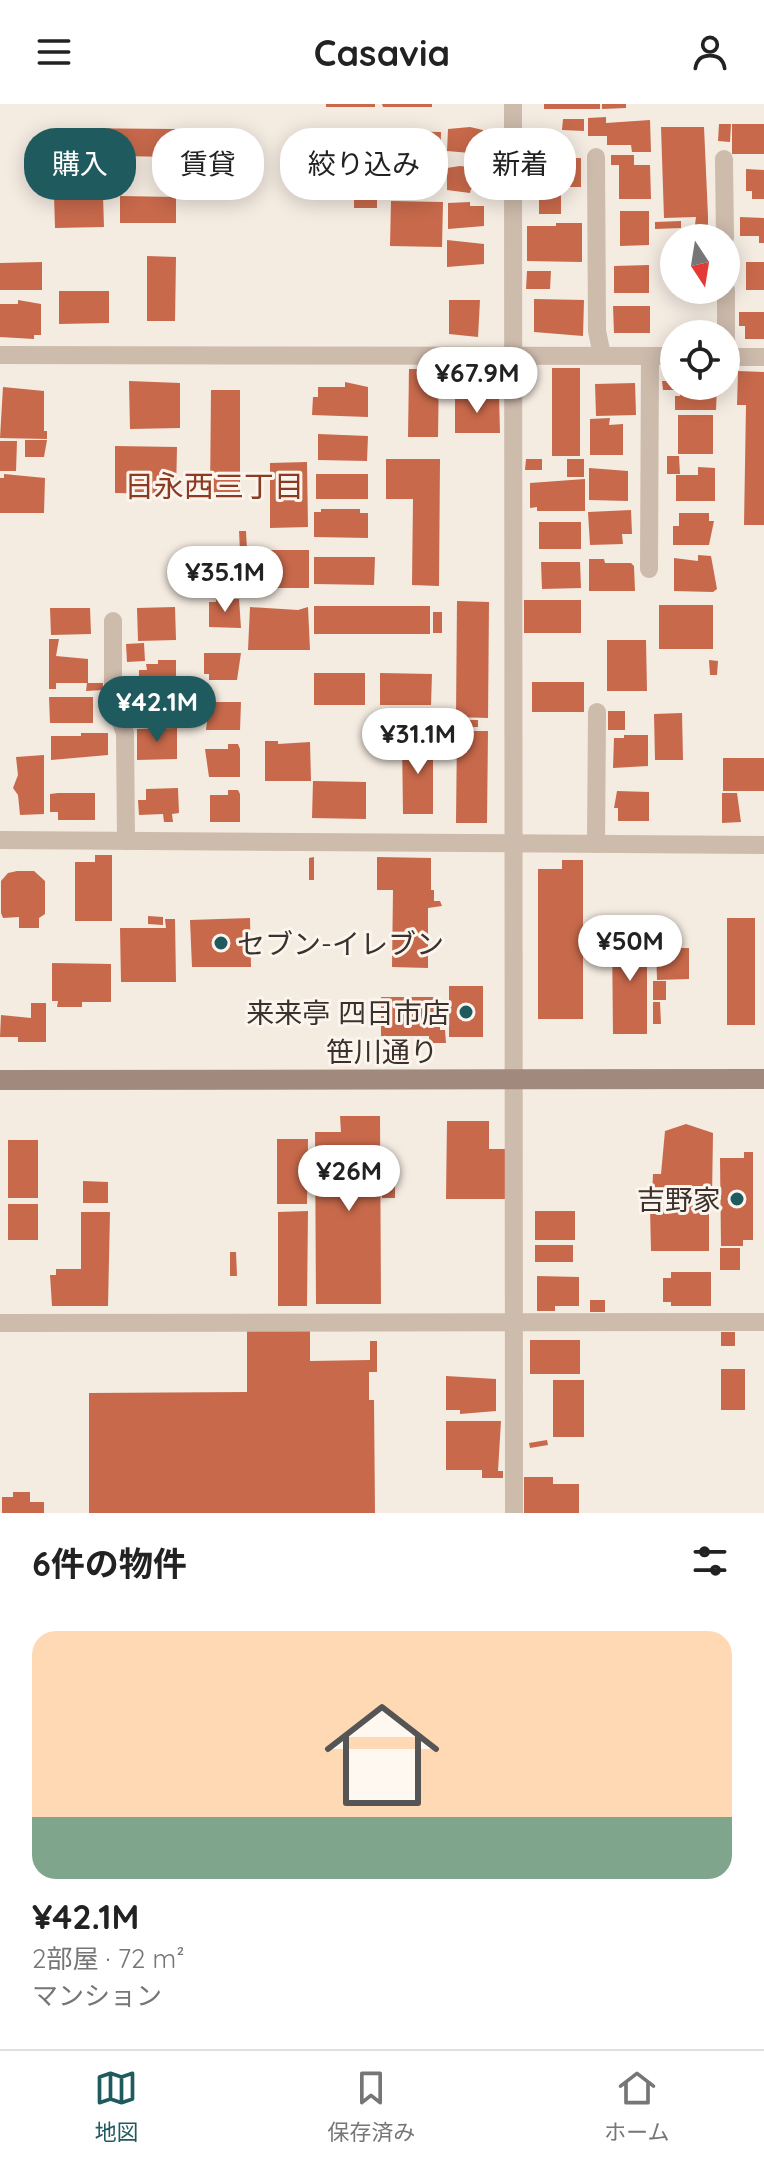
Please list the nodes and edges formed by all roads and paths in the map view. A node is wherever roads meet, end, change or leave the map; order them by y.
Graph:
1 (513, 104) edge
2 (596, 157) dead end
3 (724, 159) dead end
4 (725, 224) edge
5 (0, 355) edge
6 (514, 355) junction
7 (602, 355) junction
8 (650, 356) junction
9 (660, 356) edge
10 (740, 357) edge
11 (764, 357) edge
12 (649, 569) dead end
13 (113, 621) dead end
14 (597, 712) dead end
15 (0, 840) edge
16 (126, 841) junction
17 (516, 844) junction
18 (596, 844) junction
19 (764, 845) edge
20 (515, 1079) junction
21 (764, 1079) edge
22 (0, 1080) edge
23 (514, 1322) junction
24 (764, 1322) edge
25 (0, 1323) edge
26 (514, 1513) edge

1 - 6 street
2 - 7 street
3 - 4 street
5 - 6 street
6 - 7 street
6 - 17 street
7 - 8 street
8 - 9 street
8 - 12 street
10 - 11 street
13 - 16 street
14 - 18 street
15 - 16 street
16 - 17 street
17 - 18 street
17 - 20 street
18 - 19 street
20 - 21 street, 笹川通り
20 - 22 street, 笹川通り
20 - 23 street
23 - 24 street
23 - 25 street
23 - 26 street

